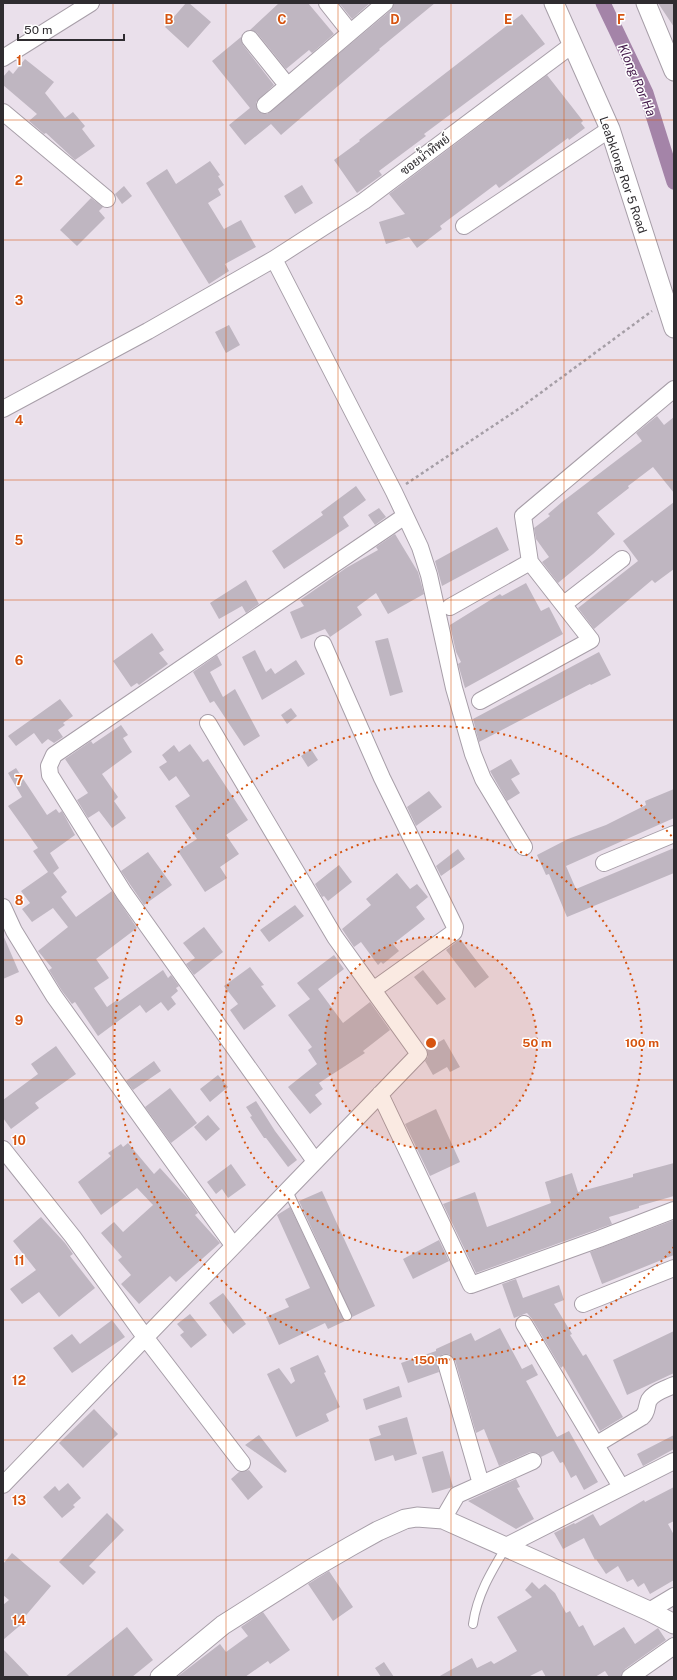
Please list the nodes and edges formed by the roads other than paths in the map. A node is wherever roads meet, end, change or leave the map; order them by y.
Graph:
1 (91, 3) edge
2 (327, 3) edge
3 (386, 3) edge
4 (554, 3) edge
5 (646, 3) edge
6 (350, 32) junction
7 (250, 39) dead end
8 (572, 44) junction
9 (3, 58) edge
10 (674, 71) edge
11 (287, 85) junction
12 (265, 105) dead end
13 (3, 112) edge
14 (610, 129) junction
15 (107, 199) dead end
16 (464, 226) dead end
17 (274, 259) junction
18 (674, 328) edge
19 (674, 389) edge
20 (3, 409) edge
21 (405, 516) junction
22 (622, 559) dead end
23 (530, 562) junction
24 (564, 604) junction
25 (450, 607) dead end
26 (323, 644) dead end
27 (480, 701) dead end
28 (208, 723) dead end
29 (674, 834) edge
30 (524, 848) dead end
31 (604, 863) dead end
32 (3, 908) edge
33 (373, 990) junction
34 (380, 1094) junction
35 (3, 1149) edge
36 (315, 1161) junction
37 (288, 1189) junction
38 (674, 1210) edge
39 (233, 1245) junction
40 (674, 1268) edge
41 (583, 1304) dead end
42 (347, 1316) dead end
43 (524, 1324) dead end
44 (145, 1337) junction
45 (446, 1363) dead end
46 (674, 1385) edge
47 (597, 1444) junction
48 (533, 1461) dead end
49 (674, 1461) edge
50 (242, 1463) dead end
51 (481, 1484) junction
52 (3, 1485) edge
53 (621, 1487) junction
54 (443, 1519) junction
55 (506, 1546) junction
56 (674, 1596) edge
57 (649, 1611) junction
58 (473, 1624) dead end
59 (674, 1624) edge
60 (674, 1646) edge
61 (160, 1677) edge
62 (630, 1677) edge

1 - 9 street
2 - 6 street
3 - 6 street
4 - 8 street, Leabklong Ror 5 Road
5 - 10 street
6 - 11 street
7 - 11 street
8 - 14 street, Leabklong Ror 5 Road
8 - 17 street, ซอยน้ำทิพย์
11 - 12 street
13 - 15 street
14 - 16 street
14 - 18 street, Leabklong Ror 5 Road
17 - 20 street, ซอยน้ำทิพย์
17 - 21 street
19 - 23 street
21 - 30 street
21 - 36 street
22 - 24 street
23 - 24 street
23 - 25 street
24 - 27 street
26 - 33 street
28 - 33 street
29 - 31 street
32 - 39 street
33 - 34 street
34 - 36 street
34 - 38 street
35 - 44 street
36 - 37 street
37 - 39 street
37 - 42 lane
39 - 44 street
40 - 41 street
43 - 47 street
44 - 50 street
44 - 52 street
45 - 51 street
46 - 47 street
47 - 53 street
48 - 51 street
49 - 53 street
51 - 54 street
53 - 55 street
54 - 55 street
54 - 61 street
55 - 57 street
55 - 58 lane
56 - 57 street
57 - 59 street
60 - 62 street

